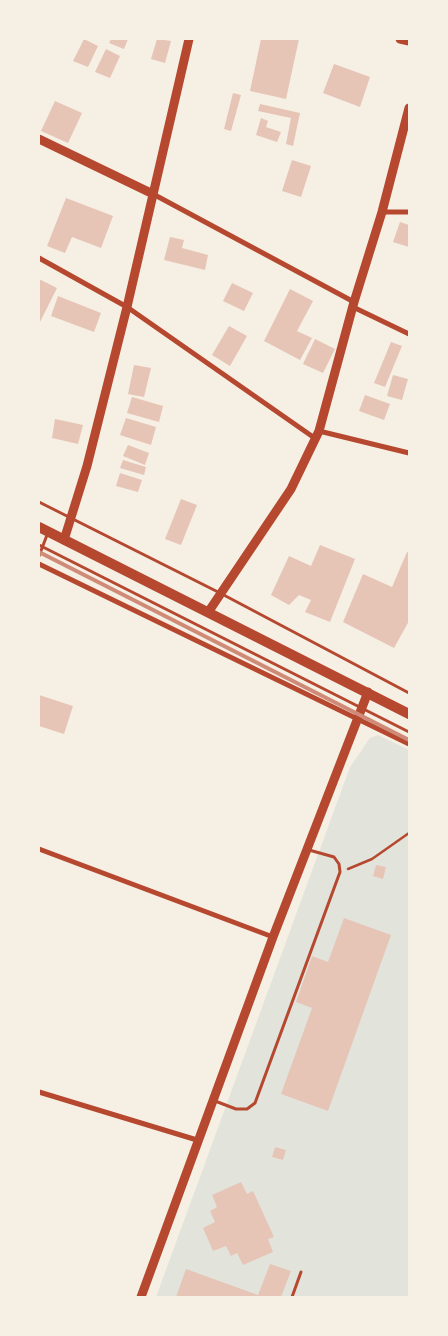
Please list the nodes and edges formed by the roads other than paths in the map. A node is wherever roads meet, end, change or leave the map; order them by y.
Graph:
1 (400, 39) edge
2 (187, 40) edge
3 (409, 42) edge
4 (409, 108) edge
5 (39, 139) edge
6 (153, 194) junction
7 (382, 212) junction
8 (409, 212) edge
9 (39, 258) edge
10 (354, 304) junction
11 (127, 307) junction
12 (409, 334) edge
13 (317, 435) junction
14 (409, 453) edge
15 (39, 502) edge
16 (71, 517) junction
17 (43, 529) edge
18 (64, 540) junction
19 (41, 546) edge
20 (39, 556) edge
21 (39, 564) edge
22 (220, 593) junction
23 (209, 611) junction
24 (368, 692) junction
25 (409, 693) edge
26 (362, 708) junction
27 (409, 714) edge
28 (358, 718) junction
29 (409, 732) edge
30 (409, 744) edge
31 (39, 849) edge
32 (307, 849) junction
33 (274, 937) junction
34 (39, 1092) edge
35 (213, 1100) junction
36 (197, 1140) junction
37 (301, 1272) dead end
38 (140, 1297) edge
39 (292, 1297) edge

1 - 3 main road
2 - 6 main road
4 - 7 main road
5 - 6 main road
6 - 10 street
6 - 11 main road
7 - 8 street
7 - 10 main road
9 - 11 street
10 - 12 street
10 - 13 main road
11 - 13 street
11 - 16 main road
13 - 14 street
13 - 22 main road
15 - 16 lane
16 - 18 main road
16 - 22 lane
17 - 18 main road
17 - 19 lane
18 - 23 main road
19 - 20 lane
19 - 26 lane
21 - 28 street
22 - 23 main road
22 - 25 lane
23 - 24 main road
24 - 26 main road
24 - 27 main road
26 - 28 main road
26 - 29 lane
28 - 30 street
28 - 32 main road
31 - 33 street
32 - 33 main road
32 - 35 lane
33 - 35 main road
34 - 36 street
35 - 36 main road
36 - 38 main road
37 - 39 lane

